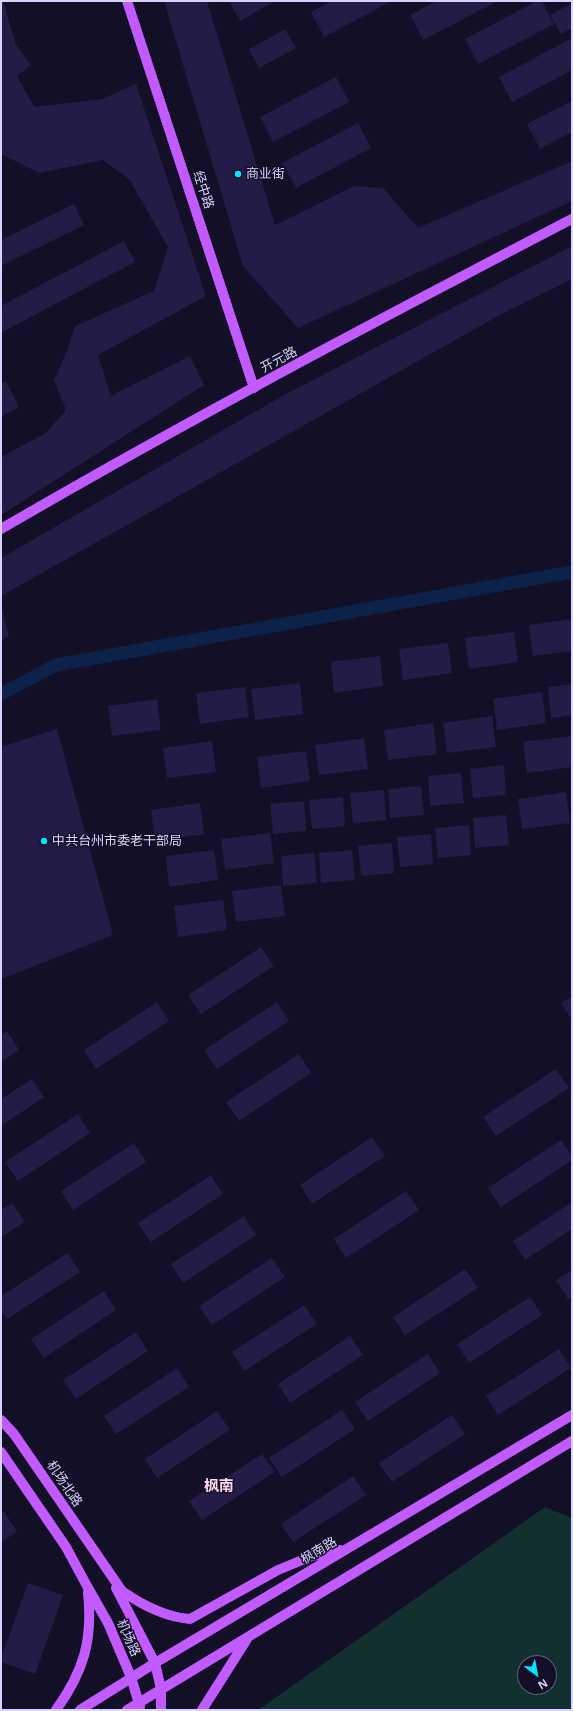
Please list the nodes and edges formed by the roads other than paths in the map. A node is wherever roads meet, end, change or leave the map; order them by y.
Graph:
1 (127, 1) edge
2 (572, 219) edge
3 (254, 388) junction
4 (1, 529) edge
5 (572, 1415) edge
6 (1, 1420) edge
7 (572, 1441) edge
8 (1, 1452) edge
9 (348, 1549) junction
10 (104, 1565) junction
11 (88, 1586) junction
12 (250, 1635) junction
13 (155, 1662) junction
14 (131, 1677) junction
15 (161, 1689) junction
16 (139, 1706) edge
17 (56, 1710) edge
18 (80, 1710) edge
19 (127, 1710) edge
20 (161, 1710) edge
21 (202, 1710) edge

1 - 3 main road, 经中路
2 - 3 main road, 开元路
3 - 4 main road, 开元路
5 - 9 main road, 枫南路
6 - 10 main road, 机场北路
7 - 12 main road
8 - 11 main road
9 - 10 main road
9 - 13 main road, 枫南路
10 - 13 main road, 机场路
11 - 14 main road, 机场路
11 - 17 main road
12 - 15 main road
12 - 21 main road
13 - 14 main road, 枫南路
13 - 15 main road, 机场路
14 - 16 main road, 机场路
14 - 18 main road, 枫南路
15 - 16 main road
15 - 20 main road, 机场路
16 - 19 main road

